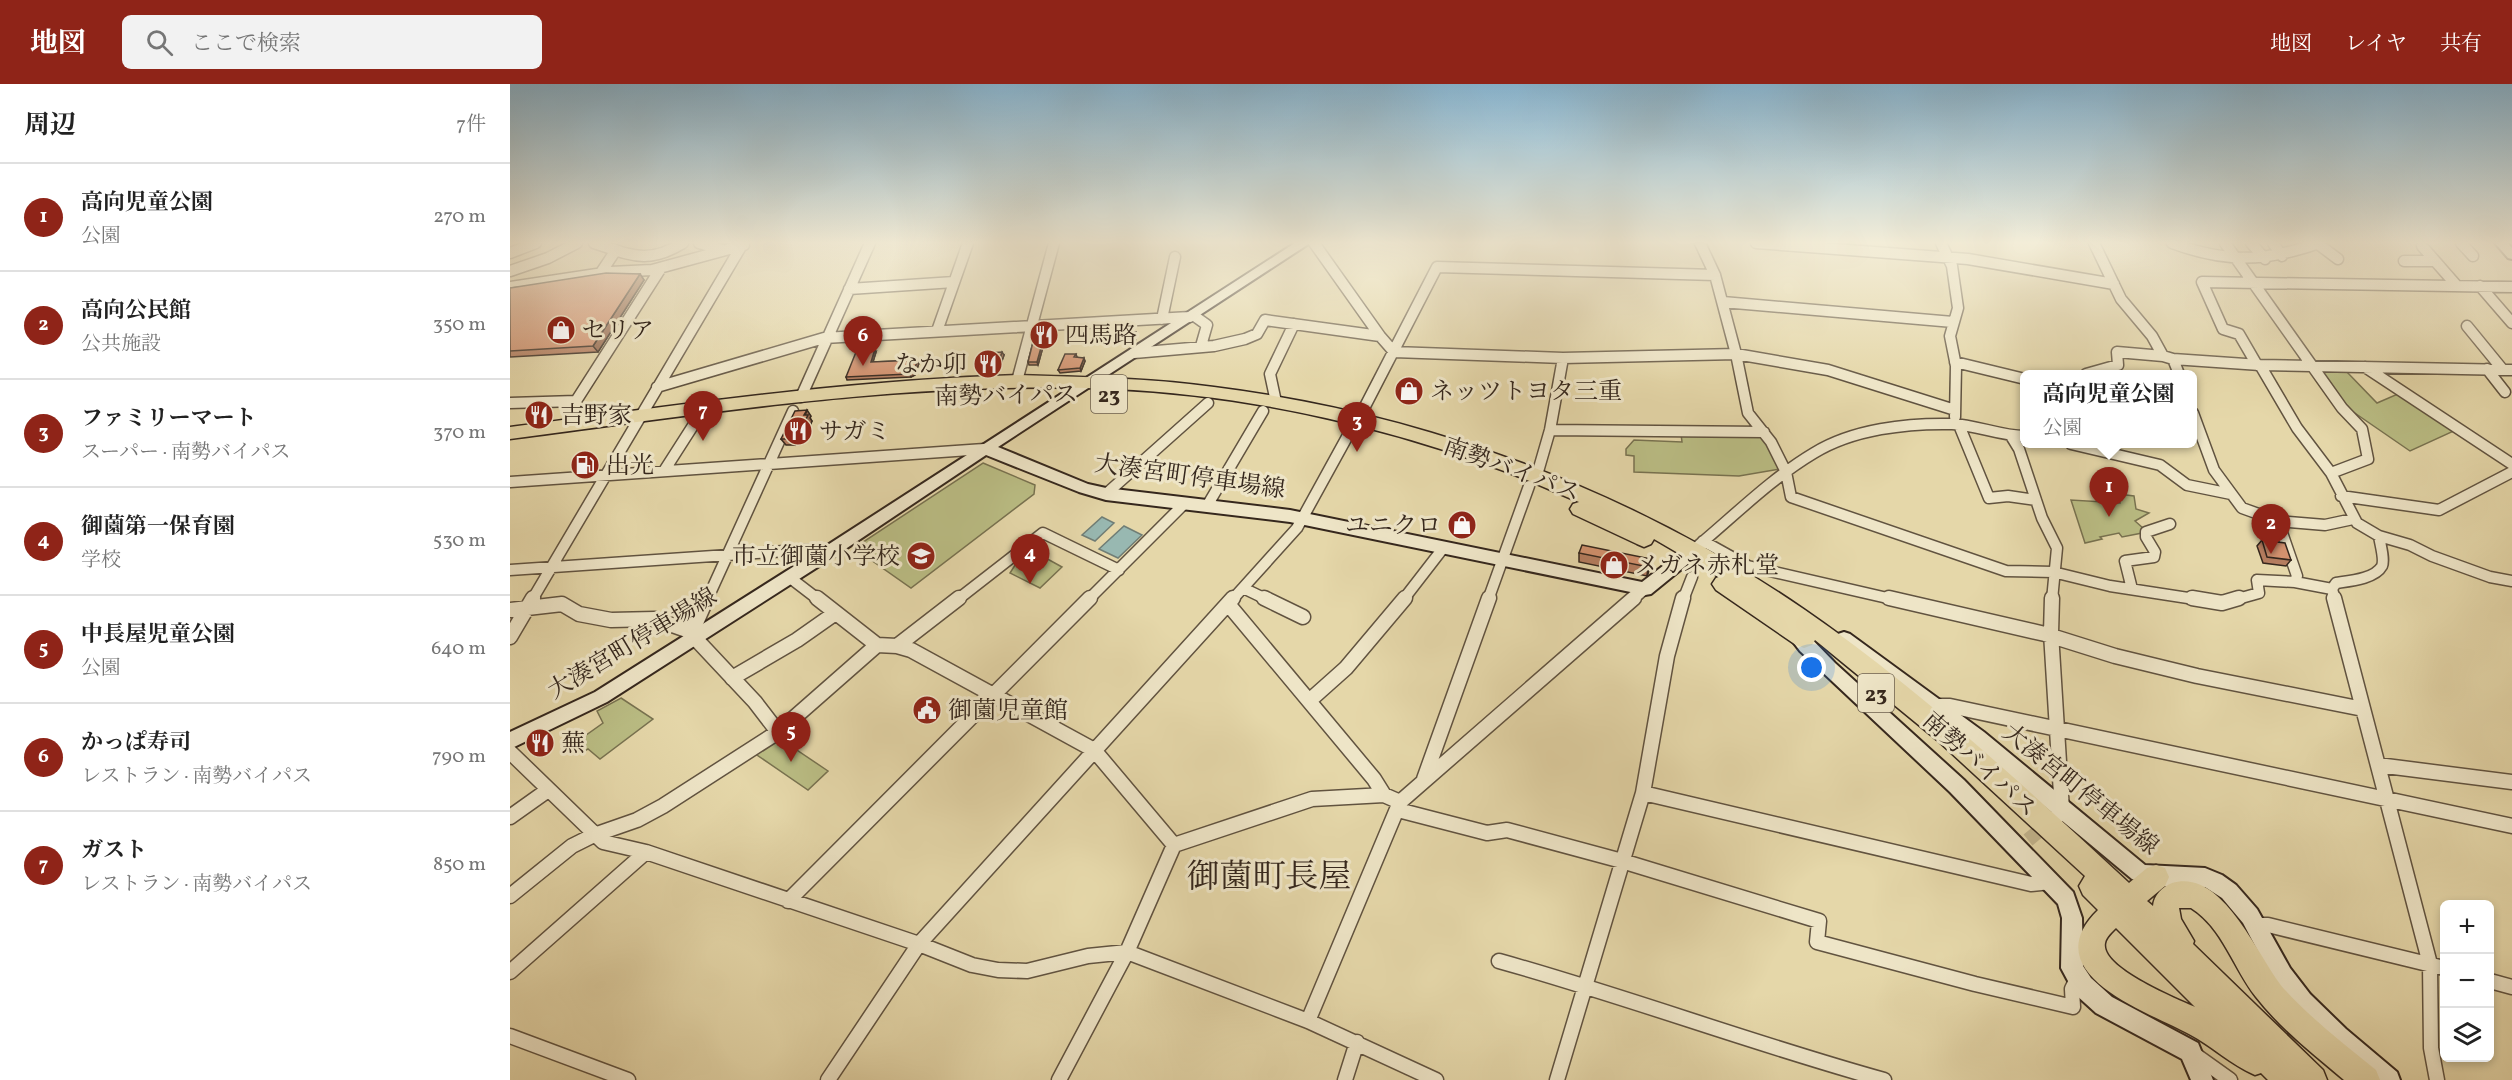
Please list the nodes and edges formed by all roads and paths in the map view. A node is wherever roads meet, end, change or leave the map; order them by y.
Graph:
1 (647, 289) edge
2 (715, 289) edge
3 (849, 289) edge
4 (951, 289) edge
5 (1041, 289) edge
6 (1168, 289) edge
7 (1233, 289) edge
8 (1347, 289) edge
9 (1426, 289) edge
10 (1719, 289) edge
11 (1955, 289) edge
12 (2117, 289) edge
13 (2205, 289) edge
14 (2259, 289) edge
15 (2484, 289) edge
16 (1723, 303) junction
17 (1192, 316) junction
18 (1162, 319) junction
19 (1953, 322) junction
20 (2512, 323) edge
21 (1294, 324) junction
22 (2467, 326) dead end
23 (1031, 327) junction
24 (937, 331) junction
25 (1380, 336) junction
26 (827, 338) junction
27 (1201, 346) junction
28 (1394, 352) junction
29 (1134, 353) junction
30 (1736, 354) junction
31 (2168, 357) junction
32 (1563, 358) junction
33 (1954, 362) junction
34 (2258, 365) junction
35 (2313, 366) junction
36 (2365, 367) junction
37 (2487, 369) junction
38 (2102, 370) edge
39 (2177, 370) edge
40 (2508, 370) edge
41 (2020, 378) edge
42 (1017, 381) junction
43 (1088, 382) junction
44 (657, 387) junction
45 (2505, 392) dead end
46 (1062, 398) junction
47 (510, 403) edge
48 (1208, 403) junction
49 (797, 404) junction
50 (1270, 407) junction
51 (1955, 410) junction
52 (696, 421) junction
53 (638, 422) junction
54 (1356, 423) junction
55 (2197, 424) edge
56 (1957, 425) junction
57 (1550, 430) junction
58 (1764, 432) junction
59 (510, 433) edge
60 (2012, 436) junction
61 (2020, 436) edge
62 (510, 444) edge
63 (2094, 448) edge
64 (984, 449) junction
65 (767, 464) junction
66 (2512, 464) edge
67 (664, 471) junction
68 (1786, 472) junction
69 (2512, 472) edge
70 (2331, 473) junction
71 (606, 475) junction
72 (1533, 481) junction
73 (510, 482) edge
74 (1106, 494) junction
75 (2231, 494) junction
76 (2341, 496) junction
77 (2036, 500) junction
78 (1184, 504) junction
79 (1207, 506) junction
80 (1304, 519) junction
81 (2353, 519) junction
82 (2278, 521) junction
83 (2170, 524) dead end
84 (2379, 536) junction
85 (1444, 547) junction
86 (832, 550) junction
87 (729, 554) junction
88 (1693, 557) junction
89 (1503, 560) junction
90 (550, 567) junction
91 (510, 570) edge
92 (1119, 570) junction
93 (2053, 573) junction
94 (789, 578) junction
95 (2512, 581) edge
96 (2295, 582) junction
97 (1243, 588) junction
98 (1645, 589) junction
99 (2132, 589) junction
100 (2332, 589) junction
101 (1765, 594) junction
102 (1228, 603) junction
103 (527, 609) junction
104 (510, 610) edge
105 (834, 614) junction
106 (1303, 617) dead end
107 (693, 634) junction
108 (1796, 634) junction
109 (510, 637) edge
110 (2052, 637) junction
111 (877, 645) junction
112 (897, 646) junction
113 (732, 678) junction
114 (994, 695) junction
115 (1309, 701) junction
116 (1935, 706) junction
117 (2362, 709) junction
118 (2057, 729) junction
119 (778, 732) junction
120 (510, 741) edge
121 (1094, 750) junction
122 (510, 752) edge
123 (2378, 765) junction
124 (1424, 781) junction
125 (2512, 782) edge
126 (548, 790) junction
127 (1643, 793) junction
128 (1384, 795) junction
129 (2386, 799) junction
130 (1399, 806) junction
131 (2059, 814) junction
132 (510, 817) edge
133 (2512, 826) edge
134 (594, 835) junction
135 (1174, 845) junction
136 (646, 852) junction
137 (1622, 861) junction
138 (2156, 877) junction
139 (2051, 882) junction
140 (2134, 895) dead end
141 (510, 896) edge
142 (788, 901) junction
143 (2110, 916) dead end
144 (2256, 925) junction
145 (919, 944) junction
146 (1126, 952) junction
147 (1499, 961) dead end
148 (2437, 966) edge
149 (510, 972) edge
150 (2077, 979) junction
151 (2494, 982) edge
152 (1586, 985) junction
153 (2512, 987) edge
154 (1308, 1021) junction
155 (510, 1036) edge
156 (1357, 1042) junction
157 (2190, 1051) junction
158 (628, 1080) edge
159 (828, 1080) edge
160 (1059, 1080) edge
161 (1345, 1080) edge
162 (1436, 1080) edge
163 (1557, 1080) edge
164 (1884, 1080) edge
165 (2202, 1080) edge
166 (2230, 1080) edge
167 (2279, 1080) edge
168 (2289, 1080) edge
169 (2313, 1080) edge
170 (2323, 1080) edge
171 (2366, 1080) edge
172 (2389, 1080) edge
173 (2437, 1080) edge

1 - 47 street
2 - 44 street
3 - 26 street
4 - 24 street
5 - 23 street
6 - 18 street
7 - 17 main road
8 - 25 street
9 - 28 street
10 - 16 street
11 - 19 street
12 - 31 street
13 - 34 street
14 - 35 street
15 - 20 street
16 - 19 street
16 - 30 street
17 - 18 street
17 - 27 street
17 - 29 main road
18 - 23 street
19 - 33 street
21 - 25 street
21 - 27 street
21 - 50 street
22 - 40 street
23 - 24 street
23 - 42 street
24 - 26 street
25 - 28 street
26 - 44 street
26 - 49 street
27 - 29 street
28 - 32 street
28 - 54 street
29 - 43 main road
30 - 32 street
30 - 51 street
30 - 58 street
31 - 34 street
31 - 38 street
31 - 39 street
32 - 57 street
33 - 41 street
33 - 51 street
34 - 35 street
34 - 70 street
35 - 36 street
35 - 70 street
36 - 37 street
36 - 66 street
37 - 40 street
37 - 45 street
42 - 43 highway, 南勢バイパス / 23
42 - 49 highway, 南勢バイパス / 23
43 - 46 main road
43 - 50 highway, 南勢バイパス / 23
44 - 53 street
46 - 48 highway, 南勢バイパス / 23
46 - 49 highway, 南勢バイパス / 23
46 - 64 main road
48 - 50 highway, 南勢バイパス / 23
48 - 74 street
49 - 52 highway, 南勢バイパス / 23
49 - 53 highway, 南勢バイパス / 23
49 - 65 street
50 - 54 highway, 南勢バイパス / 23
50 - 79 street
51 - 56 street
52 - 53 highway, 南勢バイパス / 23
52 - 67 street
53 - 59 highway, 南勢バイパス / 23
53 - 62 highway, 南勢バイパス / 23
53 - 71 street
54 - 72 highway, 南勢バイパス / 23
54 - 80 street
55 - 75 street
56 - 60 street
56 - 68 street
56 - 77 street
57 - 58 street
57 - 72 street
58 - 68 street
60 - 61 street
60 - 77 street
63 - 75 street
64 - 65 street
64 - 74 main road, 大湊宮町停車場線
64 - 86 main road, 大湊宮町停車場線
65 - 67 street
65 - 87 street
67 - 71 street
68 - 88 street
68 - 93 street
69 - 76 street
70 - 76 street
71 - 73 street
71 - 90 street
72 - 88 highway, 南勢バイパス / 23
72 - 89 street
74 - 78 main road, 大湊宮町停車場線
75 - 82 street
76 - 81 street
77 - 93 street
78 - 79 main road, 大湊宮町停車場線
78 - 92 street
79 - 80 main road, 大湊宮町停車場線
80 - 85 main road, 大湊宮町停車場線
80 - 97 street
81 - 82 street
81 - 84 street
82 - 96 street
83 - 99 street
84 - 95 street
84 - 100 street
85 - 89 main road, 大湊宮町停車場線
85 - 115 street
86 - 87 street
86 - 94 main road, 大湊宮町停車場線
87 - 90 street
87 - 107 street
88 - 98 main road
88 - 101 highway, 南勢バイパス / 23
88 - 108 highway, 南勢バイパス / 23
88 - 110 street
88 - 127 street
89 - 98 main road, 大湊宮町停車場線
89 - 124 street
90 - 91 street
90 - 103 street
92 - 112 street
92 - 114 street
93 - 99 street
93 - 110 street
94 - 105 street
94 - 107 main road, 大湊宮町停車場線
96 - 99 street
96 - 100 street
97 - 102 street
97 - 106 street
98 - 124 street
100 - 117 street
101 - 116 main road, 大湊宮町停車場線
101 - 169 highway, 南勢バイパス / 23
102 - 115 street
102 - 121 street
103 - 104 street
103 - 107 street
103 - 109 street
105 - 111 street
105 - 113 street
107 - 113 street
107 - 120 main road, 大湊宮町停車場線
108 - 139 main road
108 - 168 highway, 南勢バイパス / 23
110 - 117 street
110 - 118 street
111 - 112 street
111 - 119 street
112 - 114 street
113 - 119 street
114 - 121 street
114 - 142 street
115 - 128 street
116 - 118 street
116 - 131 main road, 大湊宮町停車場線
117 - 123 street
118 - 129 street
118 - 131 street
119 - 134 street
121 - 135 street
121 - 145 street
122 - 126 street
123 - 125 street
123 - 129 street
124 - 130 street
126 - 132 street
126 - 134 street
127 - 137 street
127 - 139 street
128 - 130 street
128 - 135 street
129 - 133 street
129 - 148 street
130 - 137 street
130 - 154 street
131 - 138 main road, 大湊宮町停車場線
134 - 136 street
134 - 141 street
135 - 146 street
136 - 142 street
136 - 149 street
137 - 150 street
137 - 152 street
138 - 140 highway
138 - 144 main road, 大湊宮町停車場線
139 - 150 main road
142 - 145 street
143 - 167 highway
144 - 148 street
144 - 172 main road, 大湊宮町停車場線
145 - 146 street
145 - 159 street
146 - 154 street
146 - 160 street
147 - 152 street
148 - 173 street
150 - 157 main road
151 - 153 street
152 - 163 street
152 - 164 street
154 - 156 street
155 - 158 street
156 - 161 street
156 - 162 street
157 - 165 main road
157 - 166 street
170 - 171 highway

